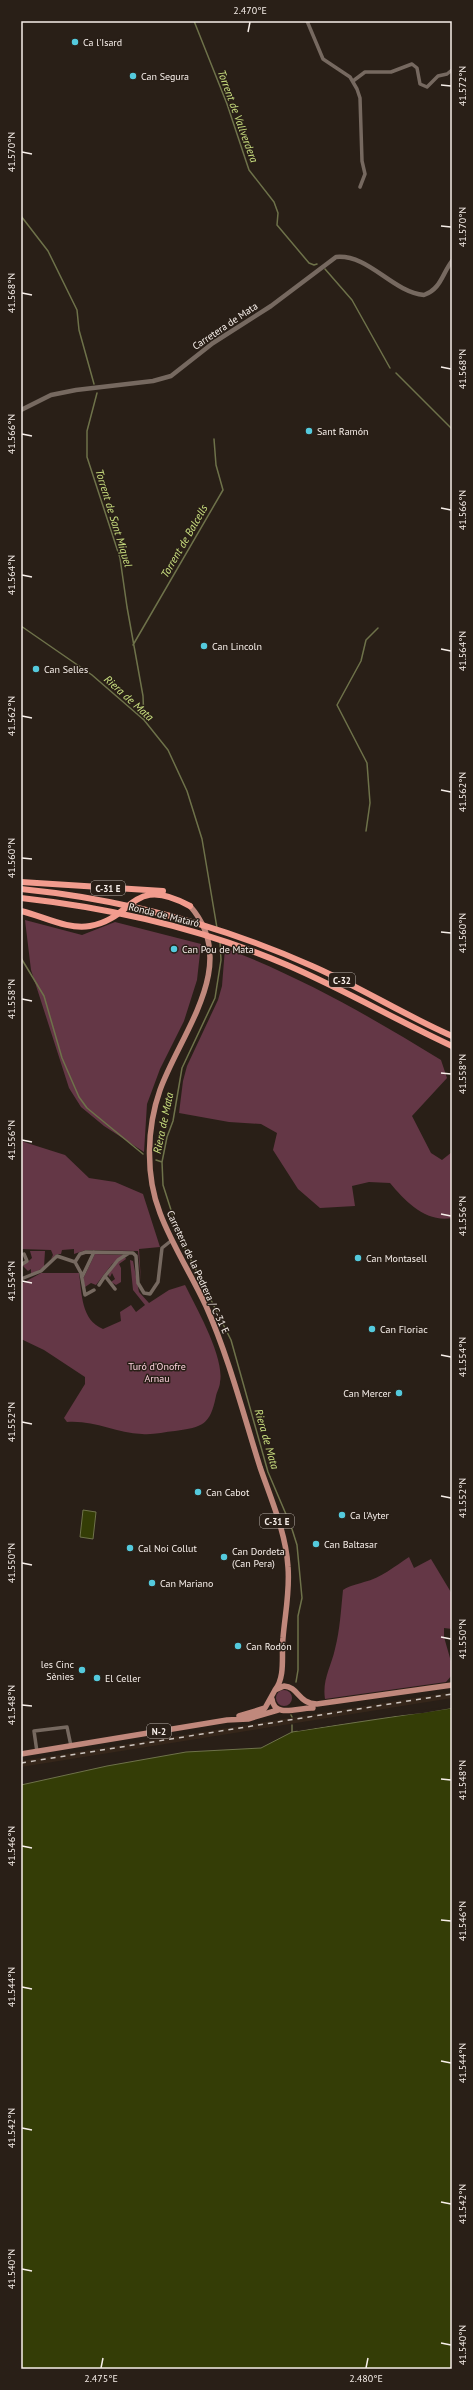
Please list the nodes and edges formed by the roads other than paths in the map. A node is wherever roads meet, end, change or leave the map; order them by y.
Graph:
1 (307, 21) edge
2 (452, 70) edge
3 (353, 81) junction
4 (360, 187) dead end
5 (452, 261) edge
6 (21, 410) edge
7 (21, 882) edge
8 (21, 889) edge
9 (21, 898) edge
10 (190, 906) junction
11 (21, 911) edge
12 (452, 1036) edge
13 (452, 1046) edge
14 (172, 1240) junction
15 (94, 1252) junction
16 (130, 1253) junction
17 (24, 1254) dead end
18 (75, 1262) junction
19 (21, 1265) edge
20 (105, 1276) junction
21 (82, 1277) junction
22 (21, 1279) edge
23 (98, 1285) dead end
24 (115, 1289) dead end
25 (94, 1290) dead end
26 (282, 1666) junction
27 (452, 1685) edge
28 (290, 1688) junction
29 (275, 1690) junction
30 (296, 1693) junction
31 (272, 1697) junction
32 (356, 1700) junction
33 (291, 1709) junction
34 (278, 1710) junction
35 (227, 1720) junction
36 (71, 1746) junction
37 (37, 1752) junction
38 (21, 1754) edge

1 - 3 street
2 - 3 street
3 - 4 street
5 - 6 street, Carretera de Mata
7 - 10 highway, C-31 E
8 - 12 highway, Ronda de Mataró / C-32
9 - 13 highway, Ronda de Mataró / C-32
10 - 11 highway, C-31 E
10 - 14 main road, Carretera de la Pedrera / C-31 E / C-31 E
14 - 16 street
14 - 26 main road, Carretera de la Pedrera / C-31 E / C-31 E
15 - 16 street
15 - 18 street
15 - 21 street
16 - 20 street
17 - 19 street
18 - 21 street
18 - 22 street
20 - 23 street
20 - 24 street
21 - 25 street
26 - 28 main road, C-31 E
26 - 29 main road, C-31 E
27 - 32 main road, N-2
28 - 29 main road
28 - 30 main road, N-2
29 - 31 main road, N-2
30 - 32 main road, N-2
30 - 33 main road
31 - 34 main road
31 - 35 main road, N-2
32 - 33 main road, N-2
33 - 34 main road, N-2
34 - 35 main road, N-2
35 - 36 main road, N-2
36 - 37 main road, N-2
36 - 37 street
37 - 38 main road, N-2

